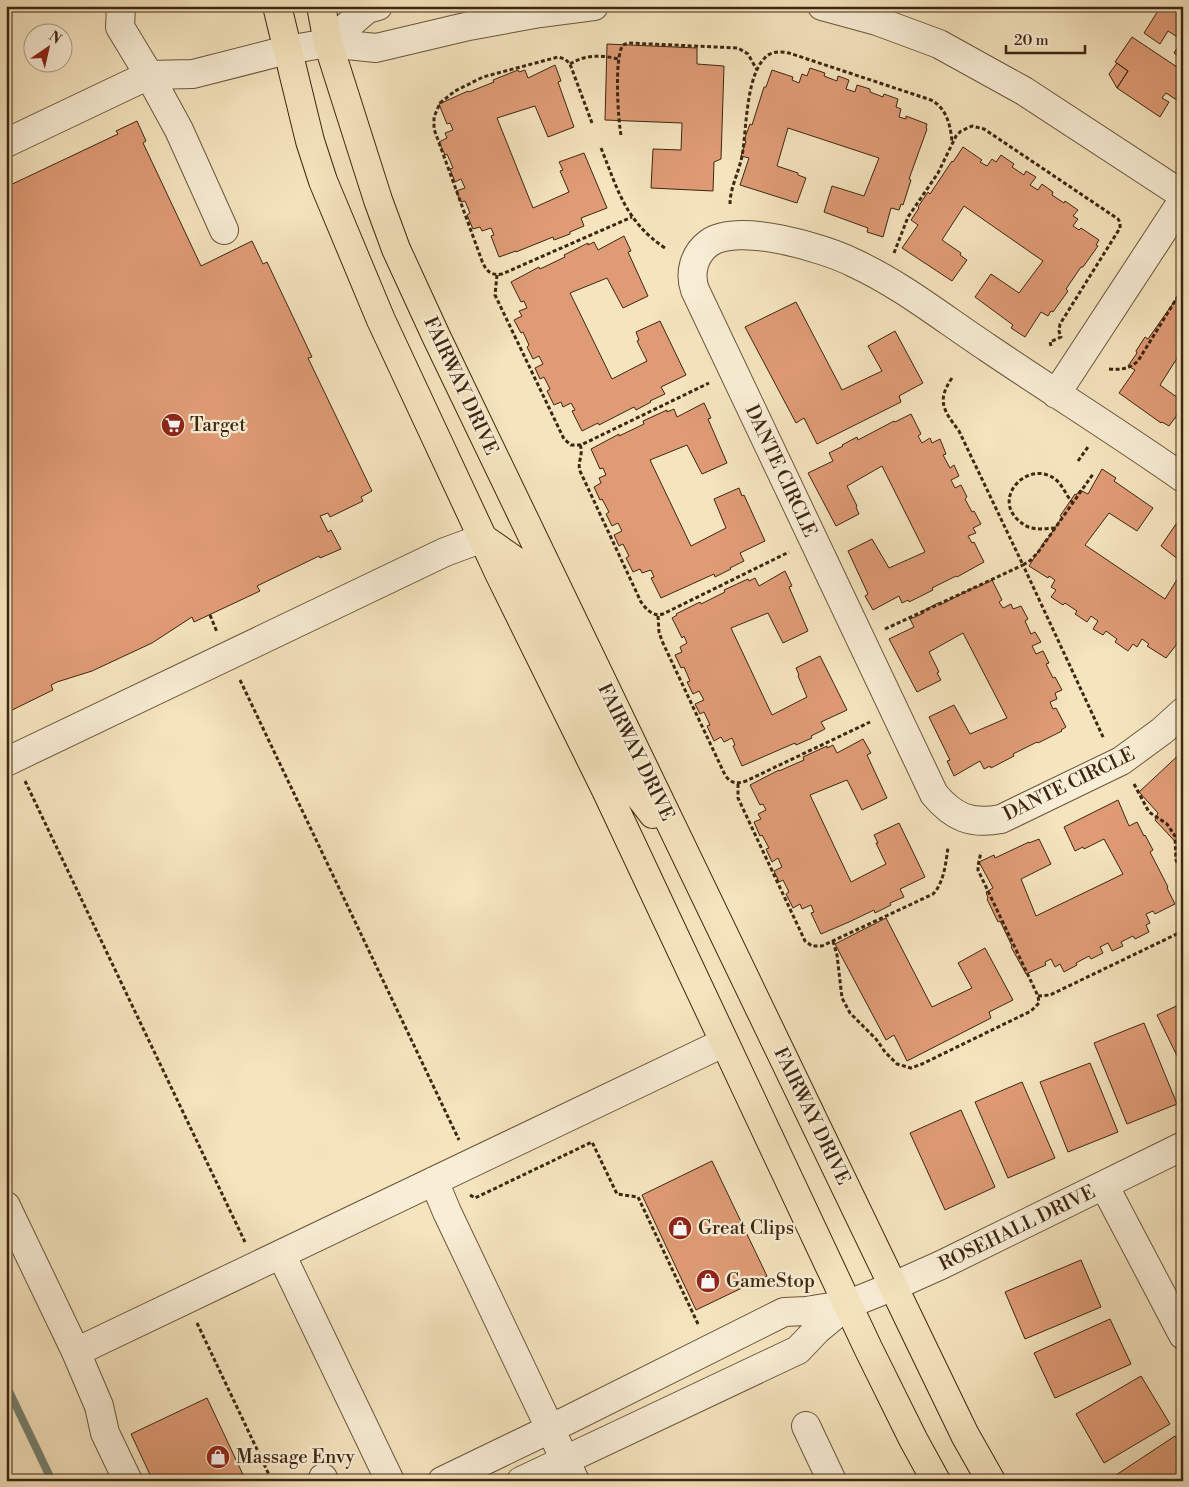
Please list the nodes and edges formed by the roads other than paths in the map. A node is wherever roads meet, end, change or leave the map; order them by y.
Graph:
1 (122, 6) edge
2 (277, 6) edge
3 (321, 6) edge
4 (378, 6) edge
5 (594, 6) edge
6 (822, 6) edge
7 (328, 43) junction
8 (287, 50) junction
9 (149, 75) junction
10 (6, 142) edge
11 (1183, 196) edge
12 (1183, 200) edge
13 (224, 230) dead end
14 (1056, 394) junction
15 (1183, 478) edge
16 (483, 538) junction
17 (1183, 712) edge
18 (10, 760) edge
19 (688, 861) junction
20 (724, 1043) junction
21 (1183, 1146) edge
22 (1104, 1185) junction
23 (438, 1192) junction
24 (6, 1206) edge
25 (282, 1254) junction
26 (894, 1286) junction
27 (848, 1304) junction
28 (1183, 1335) edge
29 (76, 1352) junction
30 (806, 1426) dead end
31 (550, 1429) junction
32 (571, 1470) edge
33 (128, 1481) edge
34 (390, 1481) edge
35 (442, 1481) edge
36 (521, 1481) edge
37 (832, 1481) edge
38 (936, 1481) edge
39 (991, 1481) edge

1 - 9 street
2 - 8 main road
3 - 7 main road, FAIRWAY DRIVE
4 - 7 street
5 - 7 street
6 - 11 street
7 - 8 street
7 - 19 main road, FAIRWAY DRIVE
8 - 9 street
8 - 16 main road
9 - 10 street
9 - 13 street
12 - 14 street
14 - 15 street, DANTE CIRCLE
14 - 17 street, DANTE CIRCLE
16 - 18 street
16 - 19 main road
16 - 20 main road
19 - 26 main road, FAIRWAY DRIVE
20 - 23 street
20 - 27 main road
21 - 22 street, ROSEHALL DRIVE
22 - 26 street, ROSEHALL DRIVE
22 - 28 street
23 - 25 street
23 - 31 street
24 - 29 street
25 - 29 street
25 - 34 street
26 - 27 street, ROSEHALL DRIVE
26 - 39 main road, FAIRWAY DRIVE
27 - 31 street
27 - 32 street
27 - 38 main road
29 - 33 street
30 - 37 street
31 - 32 street
31 - 35 street
32 - 36 street

